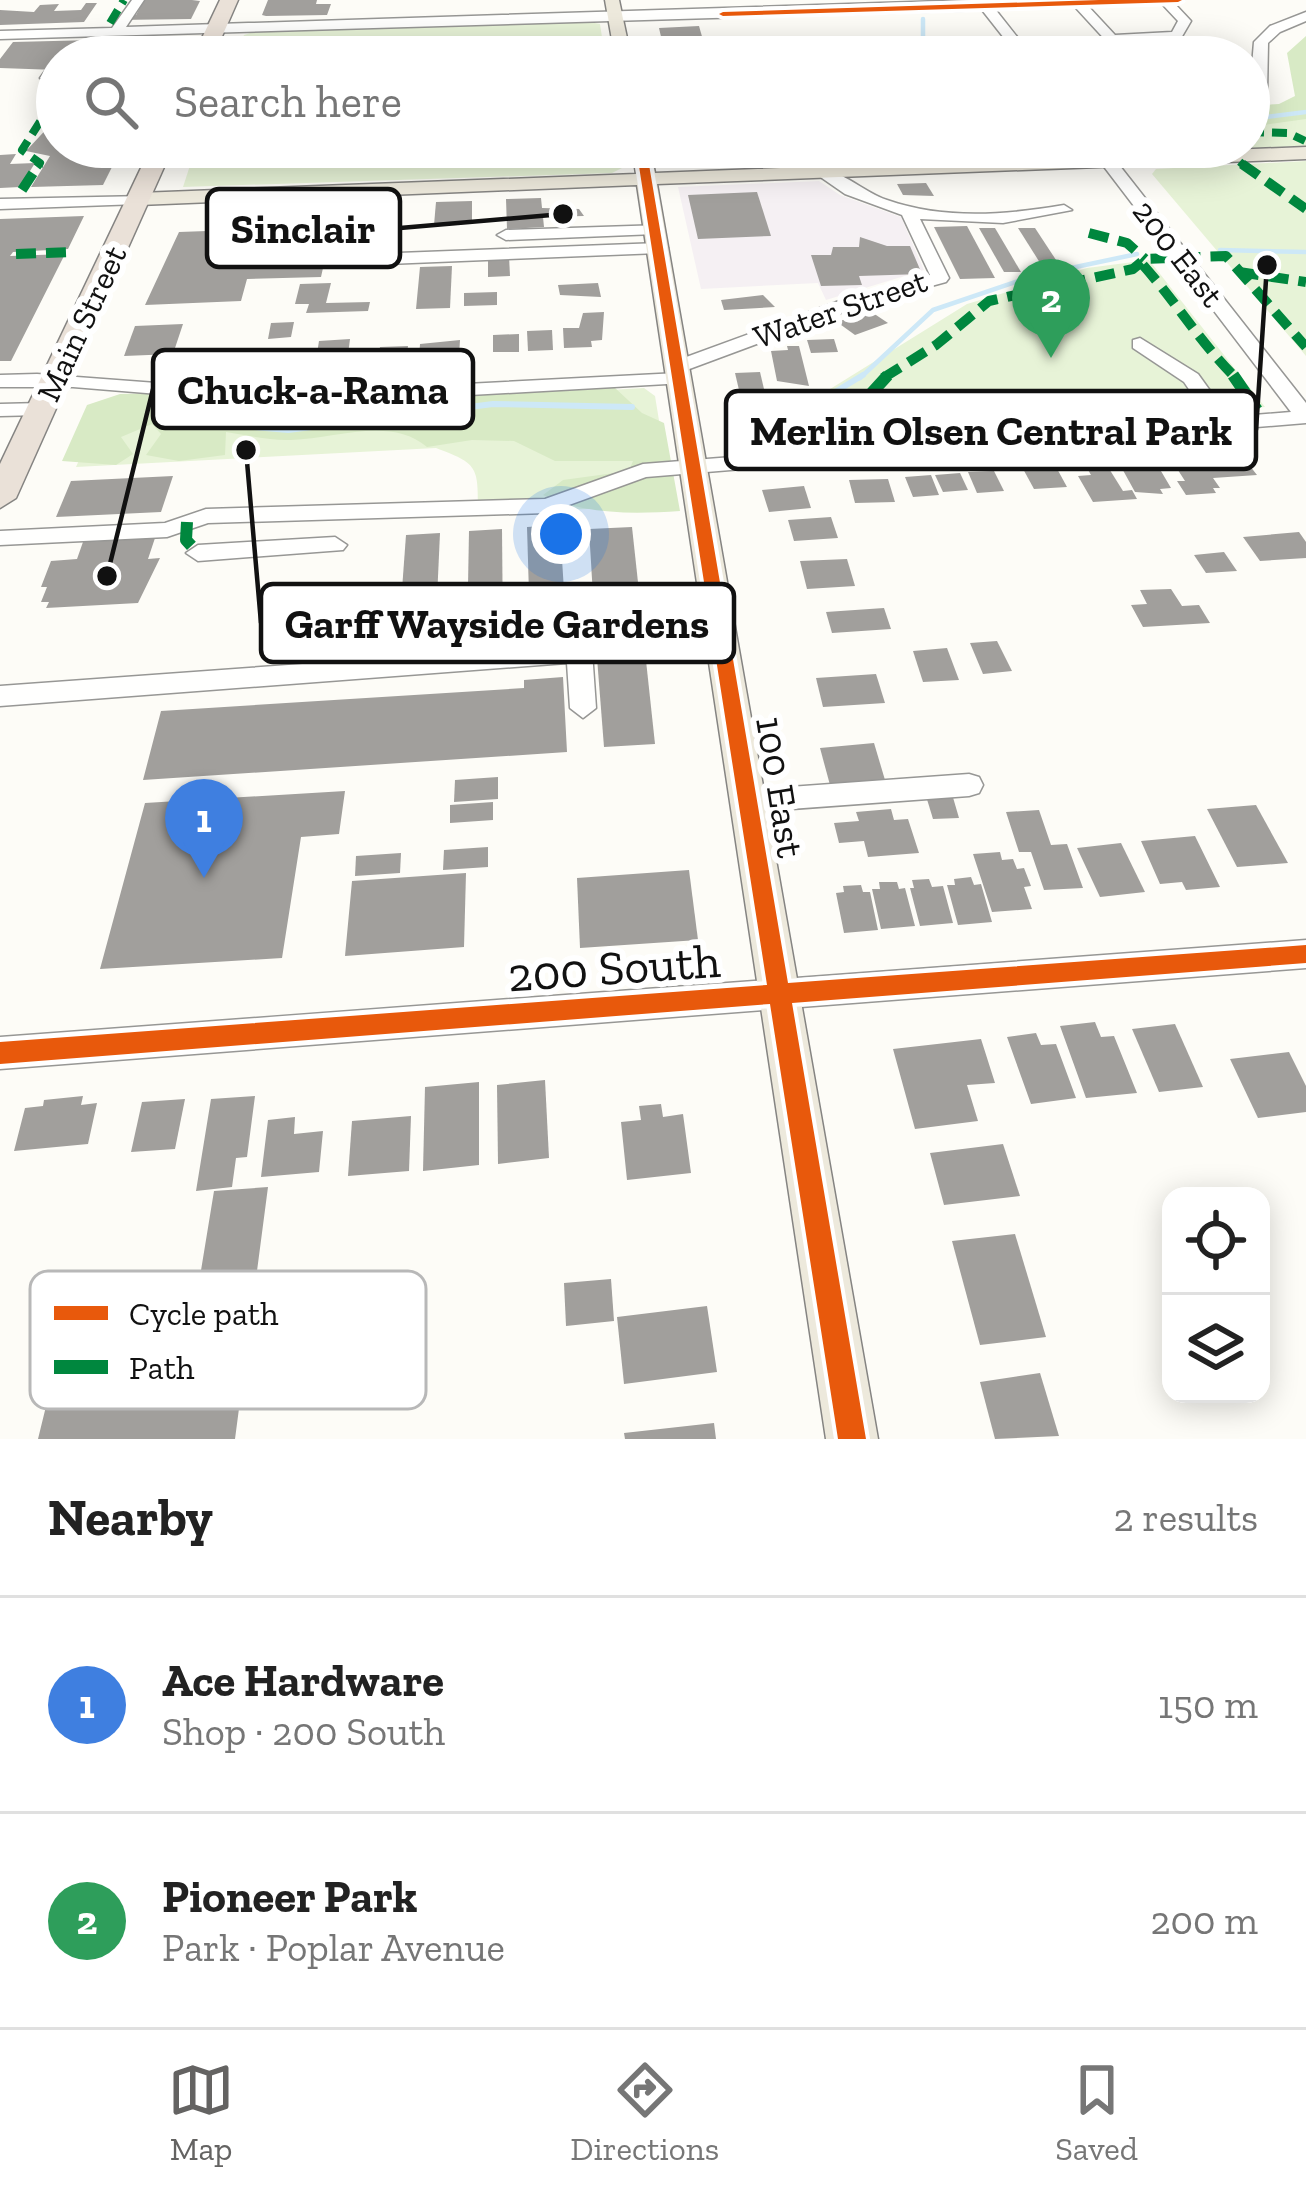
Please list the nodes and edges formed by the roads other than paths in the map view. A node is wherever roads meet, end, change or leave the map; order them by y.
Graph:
1 (138, 0) edge
2 (229, 0) edge
3 (1166, 0) edge
4 (1178, 0) edge
5 (984, 3) edge
6 (1078, 3) junction
7 (411, 5) dead end
8 (822, 5) edge
9 (614, 8) edge
10 (1306, 16) edge
11 (408, 23) junction
12 (215, 29) junction
13 (110, 32) junction
14 (8, 34) edge
15 (106, 36) edge
16 (212, 36) edge
17 (1010, 36) edge
18 (1107, 36) edge
19 (1174, 36) edge
20 (1267, 36) edge
21 (0, 55) edge
22 (1270, 153) edge
23 (1306, 153) edge
24 (153, 168) edge
25 (645, 168) edge
26 (902, 168) edge
27 (1113, 168) edge
28 (825, 173) junction
29 (647, 180) junction
30 (373, 190) junction
31 (290, 194) junction
32 (139, 199) junction
33 (0, 204) edge
34 (1064, 210) dead end
35 (909, 213) junction
36 (506, 235) dead end
37 (657, 239) junction
38 (274, 256) dead end
39 (1140, 344) dead end
40 (54, 380) junction
41 (679, 380) junction
42 (0, 381) edge
43 (41, 409) junction
44 (0, 410) edge
45 (1306, 417) edge
46 (1223, 423) junction
47 (694, 462) junction
48 (0, 498) edge
49 (0, 538) edge
50 (335, 545) dead end
51 (198, 553) dead end
52 (721, 623) junction
53 (579, 653) junction
54 (0, 695) edge
55 (583, 708) dead end
56 (969, 785) dead end
57 (750, 801) junction
58 (1306, 954) edge
59 (781, 993) junction
60 (0, 1053) edge
61 (852, 1439) edge

1 - 13 street
2 - 12 highway
3 - 4 street
3 - 6 street
3 - 19 street
5 - 6 street
5 - 8 street
5 - 17 street
6 - 18 street
7 - 11 street
8 - 9 street
9 - 11 street
10 - 20 street
11 - 12 street
12 - 13 street
12 - 16 highway
13 - 14 street
13 - 15 street
14 - 21 street
22 - 23 main road
24 - 32 highway, Main Street
25 - 29 main road, 100 East
26 - 28 main road
27 - 45 street, 200 East
28 - 29 main road
28 - 35 street
29 - 30 main road
29 - 37 main road, 100 East
30 - 31 main road
30 - 37 street
31 - 32 main road
31 - 38 street
32 - 33 street
32 - 40 highway, Main Street
34 - 35 street
35 - 41 street, Water Street
36 - 37 street
37 - 41 main road, 100 East
39 - 46 street
40 - 41 street
40 - 42 street
40 - 43 highway, Main Street
41 - 47 main road, 100 East
43 - 44 street
43 - 48 highway, Main Street
45 - 46 street
46 - 47 street
47 - 49 street
47 - 52 main road, 100 East
50 - 51 street
52 - 53 street
52 - 57 main road, 100 East
53 - 54 street
53 - 55 street
56 - 57 street
57 - 59 main road, 100 East
58 - 59 street, 200 South
59 - 60 street, 200 South
59 - 61 main road, 100 East

